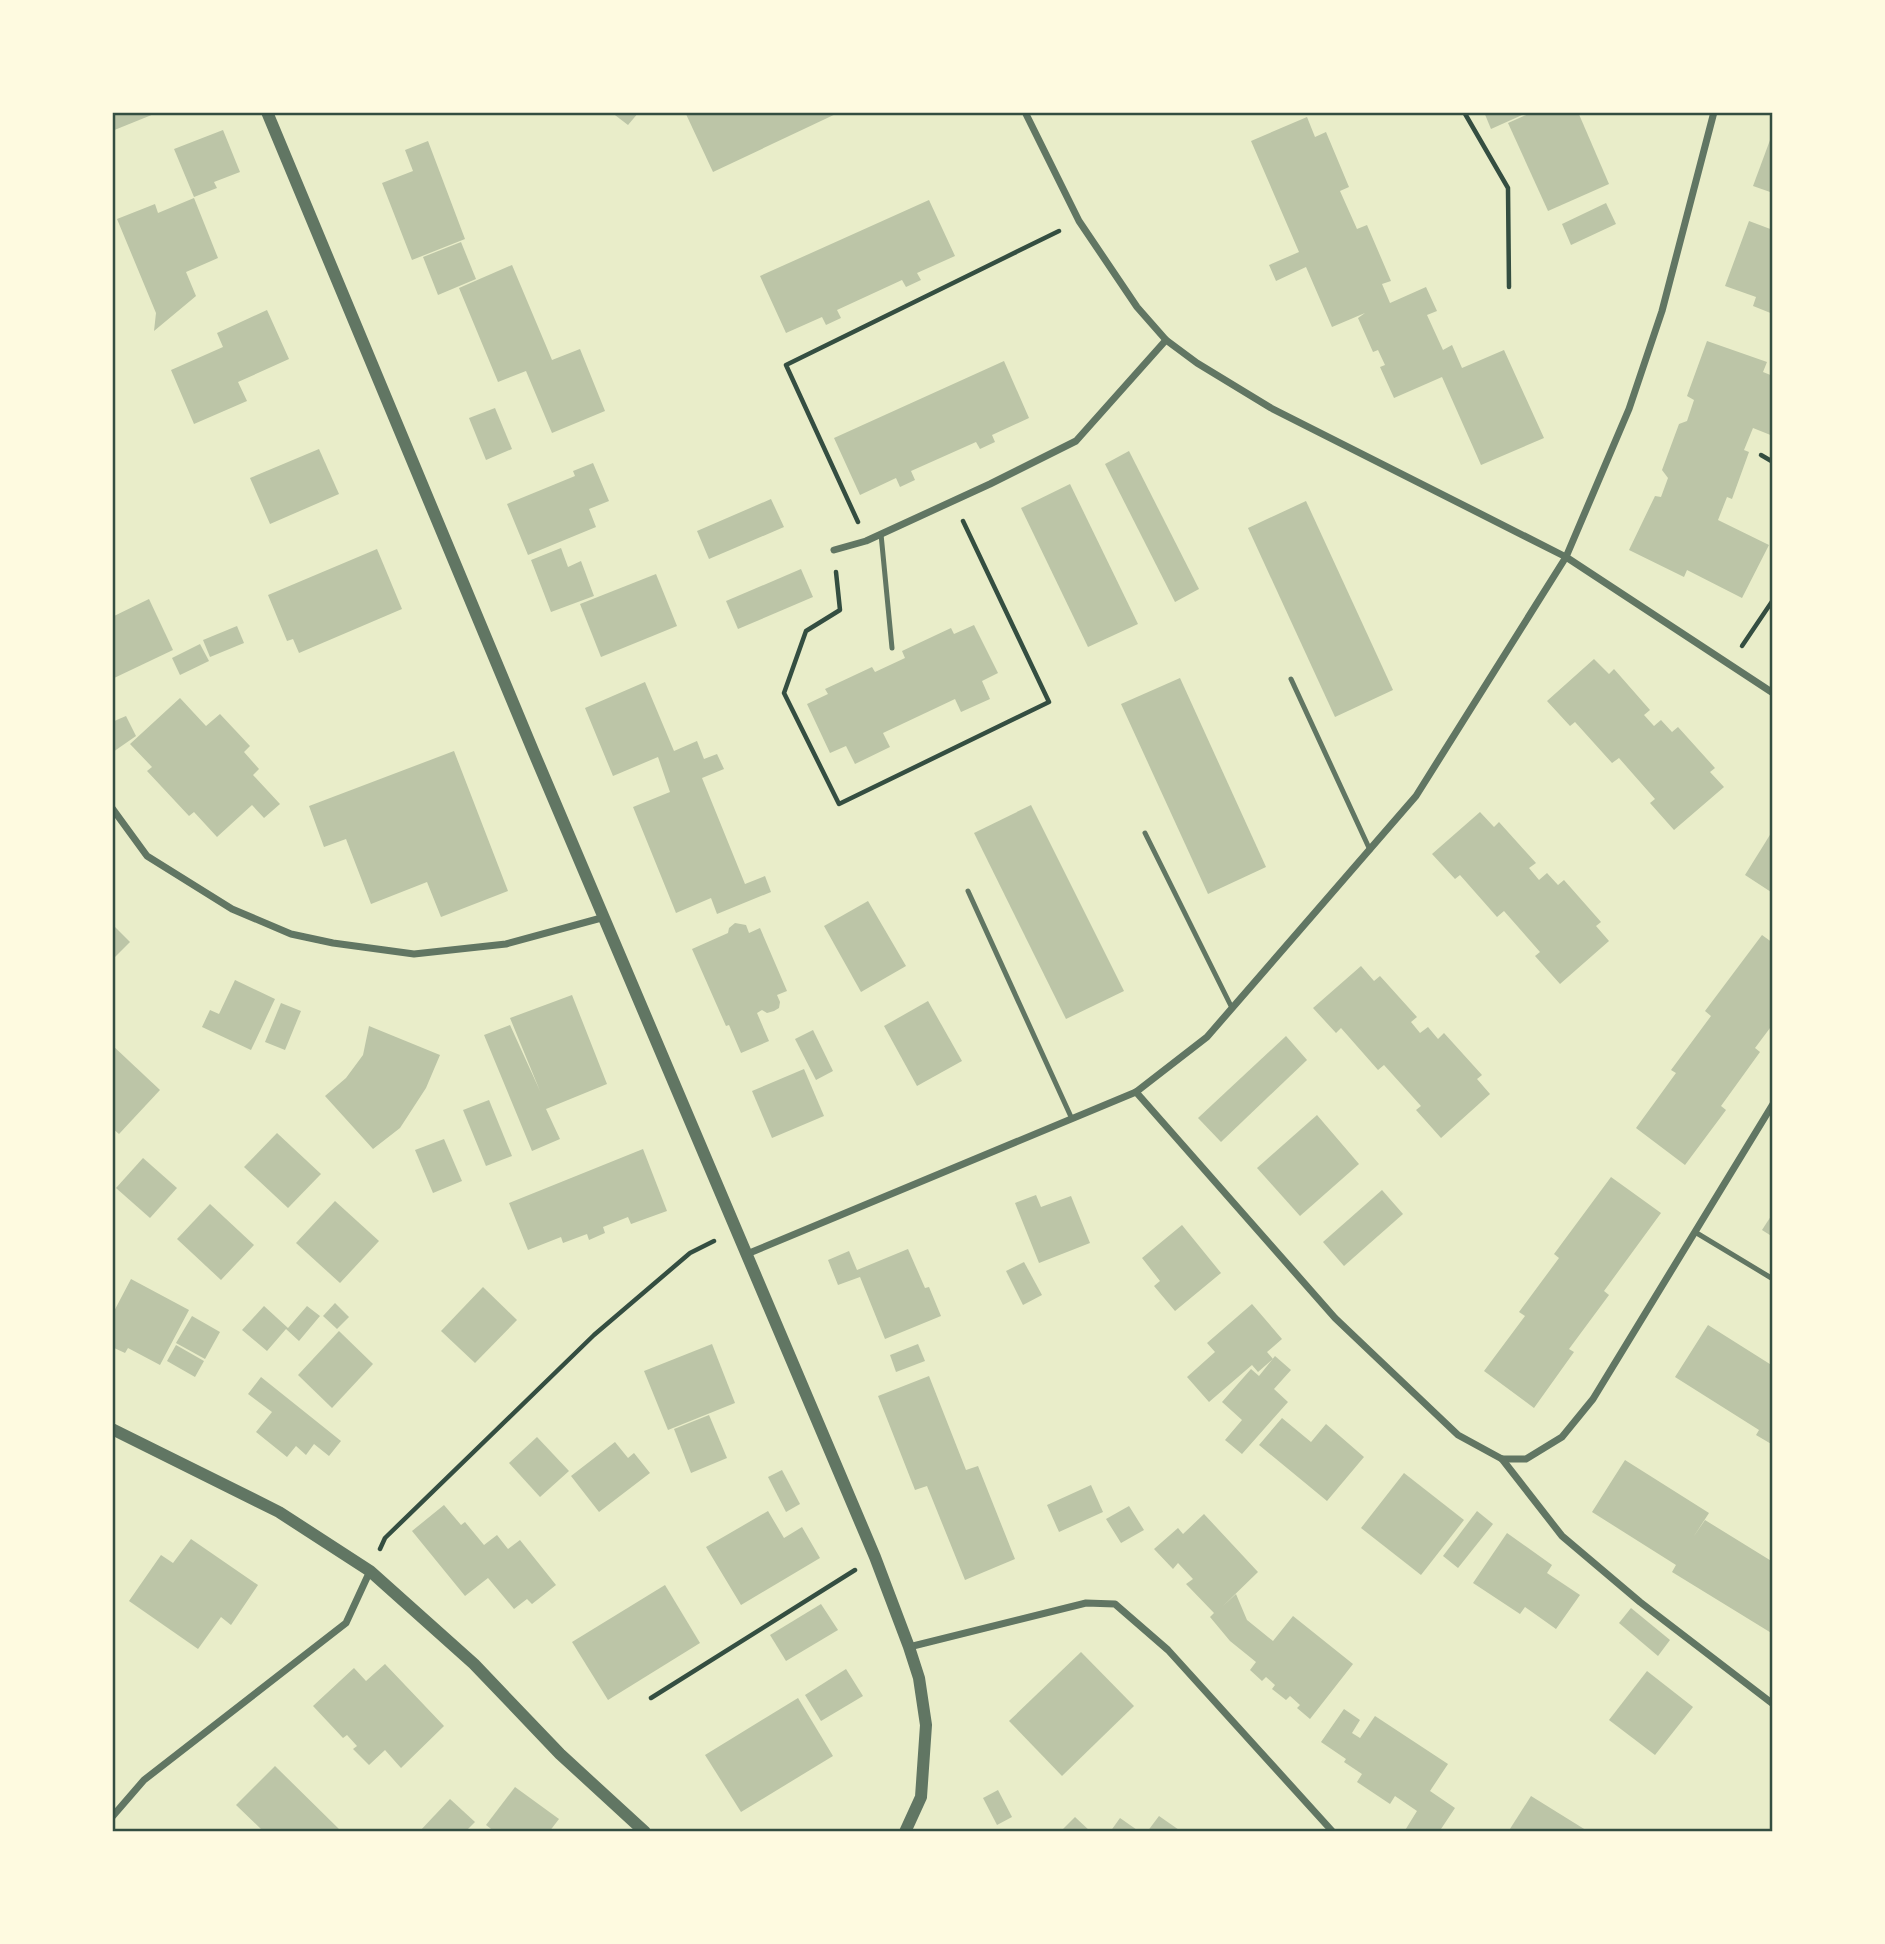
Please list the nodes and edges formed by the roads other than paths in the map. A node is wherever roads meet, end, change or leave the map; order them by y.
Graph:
1 (267, 112) edge
2 (1025, 112) edge
3 (1714, 112) edge
4 (1166, 340) junction
5 (881, 534) junction
6 (834, 550) road end
7 (1566, 556) junction
8 (892, 648) dead end
9 (1291, 679) dead end
10 (1773, 693) edge
11 (112, 808) edge
12 (1145, 833) dead end
13 (1370, 850) junction
14 (968, 891) dead end
15 (605, 917) junction
16 (1232, 1008) junction
17 (1136, 1092) junction
18 (1773, 1104) edge
19 (1072, 1119) junction
20 (1695, 1231) junction
21 (747, 1254) junction
22 (1773, 1279) edge
23 (112, 1429) edge
24 (1502, 1459) junction
25 (370, 1571) junction
26 (909, 1647) junction
27 (1773, 1704) edge
28 (112, 1817) edge
29 (645, 1832) edge
30 (905, 1832) edge
31 (1333, 1832) edge

1 - 15 street
2 - 4 street
3 - 7 street
4 - 5 street
4 - 7 street
5 - 6 street
5 - 8 lane
7 - 10 street
7 - 13 street
9 - 13 lane
11 - 15 street
12 - 16 lane
13 - 16 street
14 - 19 lane
15 - 21 street
16 - 17 street
17 - 19 street
17 - 24 street
18 - 20 street
19 - 21 street
20 - 22 lane
20 - 24 street
21 - 26 street
23 - 25 street
24 - 27 street
25 - 28 street
25 - 29 street
26 - 30 street
26 - 31 street

